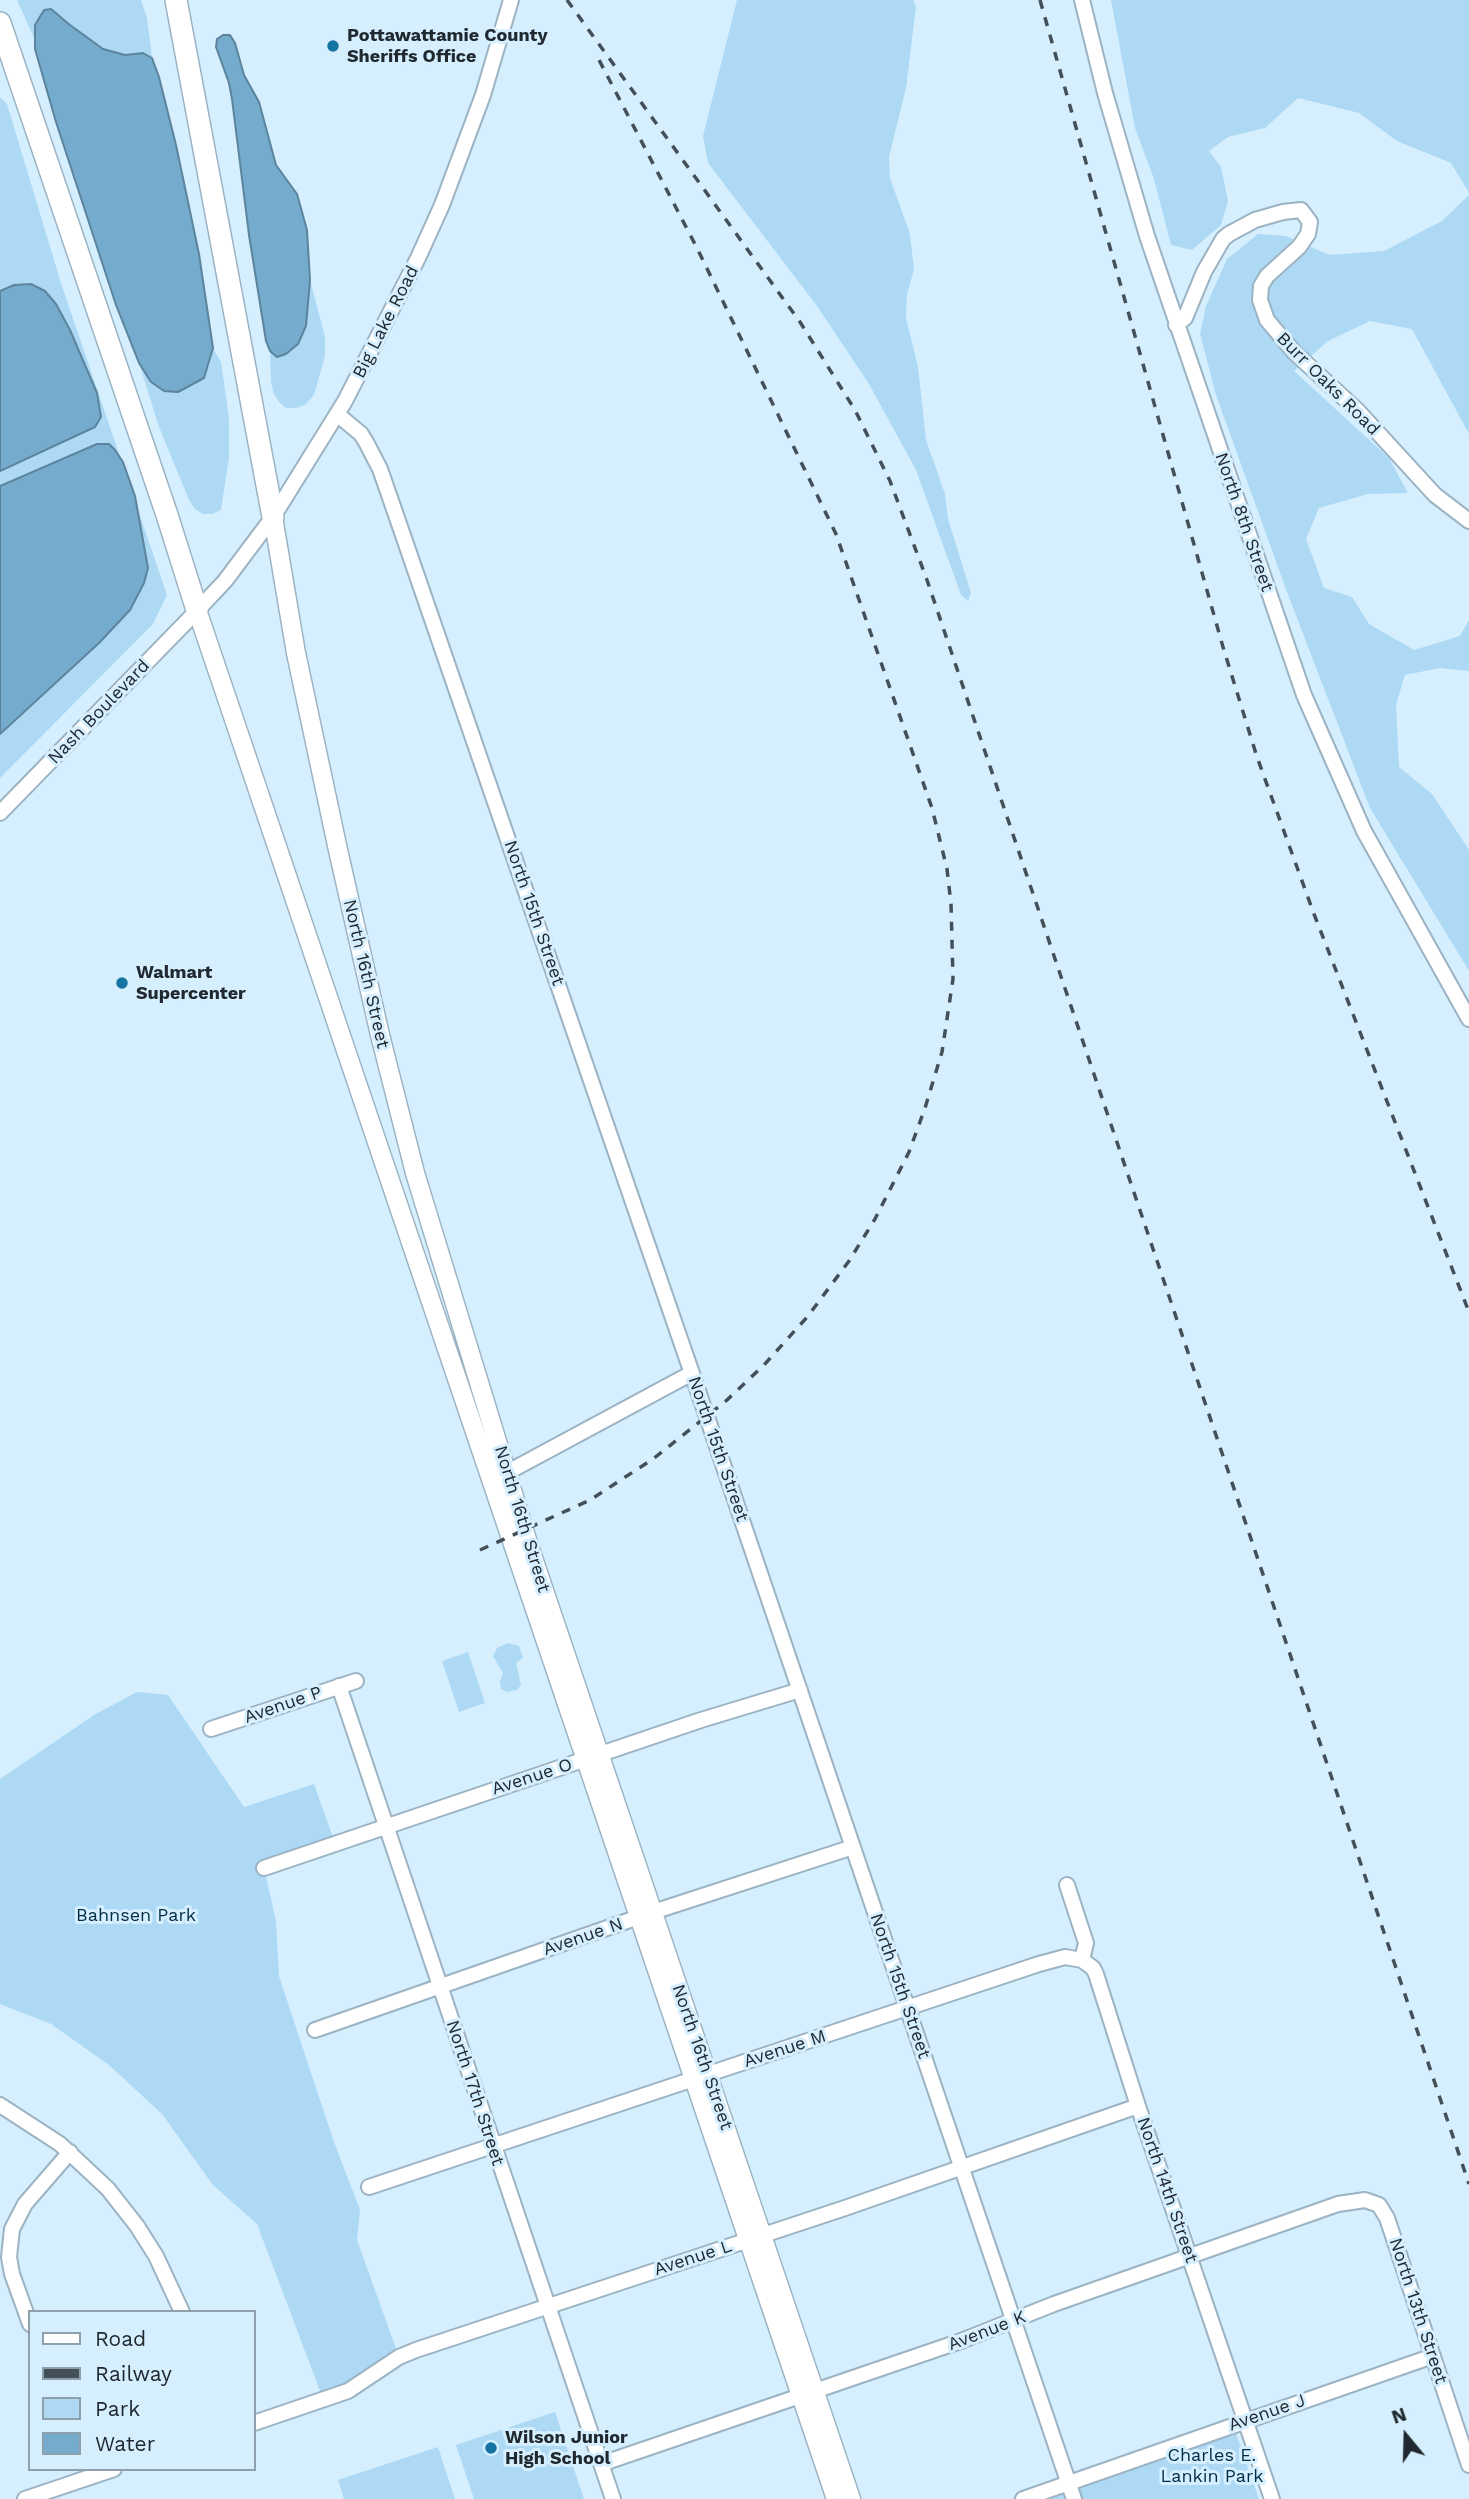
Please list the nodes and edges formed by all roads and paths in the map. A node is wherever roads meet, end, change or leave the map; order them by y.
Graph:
1 (176, 0) edge
2 (1082, 0) edge
3 (507, 2) edge
4 (0, 23) edge
5 (1176, 325) junction
6 (337, 414) junction
7 (273, 517) junction
8 (1469, 521) edge
9 (197, 610) junction
10 (0, 813) edge
11 (1469, 1019) edge
12 (692, 1373) junction
13 (508, 1472) junction
14 (356, 1681) dead end
15 (339, 1686) junction
16 (800, 1690) junction
17 (211, 1729) dead end
18 (593, 1757) junction
19 (386, 1826) junction
20 (853, 1847) junction
21 (264, 1868) dead end
22 (1067, 1885) dead end
23 (647, 1915) junction
24 (1082, 1959) junction
25 (440, 1986) junction
26 (908, 2009) junction
27 (315, 2030) dead end
28 (701, 2077) junction
29 (0, 2105) edge
30 (1138, 2106) junction
31 (494, 2145) junction
32 (69, 2152) junction
33 (961, 2168) junction
34 (369, 2187) dead end
35 (1373, 2202) joint
36 (755, 2238) junction
37 (1190, 2256) junction
38 (548, 2306) junction
39 (181, 2310) edge
40 (28, 2319) edge
41 (1014, 2320) junction
42 (1433, 2356) junction
43 (808, 2395) junction
44 (1246, 2421) junction
45 (256, 2422) edge
46 (601, 2464) junction
47 (1469, 2465) edge
48 (101, 2471) edge
49 (82, 2474) edge
50 (1069, 2483) junction
51 (25, 2499) edge
52 (613, 2499) edge
53 (836, 2499) edge
54 (851, 2499) edge
55 (1023, 2499) edge
56 (1074, 2499) edge
57 (1272, 2499) edge

1 - 7 highway
2 - 5 street, North 8th Street
3 - 6 street, Big Lake Road
4 - 9 highway
5 - 8 street, Burr Oaks Road
5 - 11 street, North 8th Street
6 - 7 street, Big Lake Road
6 - 12 street, North 15th Street
7 - 9 street, Big Lake Road
7 - 13 main road, North 16th Street
9 - 10 street, Nash Boulevard
9 - 18 main road, North 16th Street
12 - 13 street
12 - 16 street, North 15th Street
13 - 18 main road, North 16th Street
14 - 15 street, Avenue P
15 - 17 street, Avenue P
15 - 19 street, North 17th Street
16 - 18 street, Avenue O
16 - 20 street, North 15th Street
18 - 19 street, Avenue O
18 - 23 main road, North 16th Street
19 - 21 street, Avenue O
19 - 25 street, North 17th Street
20 - 23 street, Avenue N
20 - 26 street, North 15th Street
22 - 24 street
23 - 25 street, Avenue N
23 - 28 main road, North 16th Street
24 - 26 street, Avenue M
24 - 30 street, North 14th Street
25 - 27 street, Avenue N
25 - 31 street, North 17th Street
26 - 28 street, Avenue M
26 - 33 street, North 15th Street
28 - 31 street, Avenue M
28 - 36 main road, North 16th Street
29 - 32 street
30 - 33 street, Avenue L
30 - 37 street, North 14th Street
31 - 34 street, Avenue M
31 - 38 street, North 17th Street
32 - 39 street
32 - 40 street
33 - 36 street, Avenue L
33 - 41 street, North 15th Street
35 - 37 street, Avenue K
35 - 42 street, North 13th Street
36 - 38 street, Avenue L
36 - 43 main road, North 16th Street
37 - 41 street, Avenue K
37 - 44 street, North 14th Street
38 - 45 street, Avenue L
38 - 46 street, North 17th Street
41 - 43 street, Avenue K
41 - 50 street, North 15th Street
42 - 44 street, Avenue J
42 - 47 street, North 13th Street
43 - 46 street, Avenue K
43 - 53 main road, North 16th Street
43 - 54 main road, North 16th Street
44 - 50 street, Avenue J
44 - 57 street, North 14th Street
46 - 52 street, North 17th Street
48 - 49 street
49 - 51 street
50 - 55 street, Avenue J
50 - 56 street, North 15th Street

